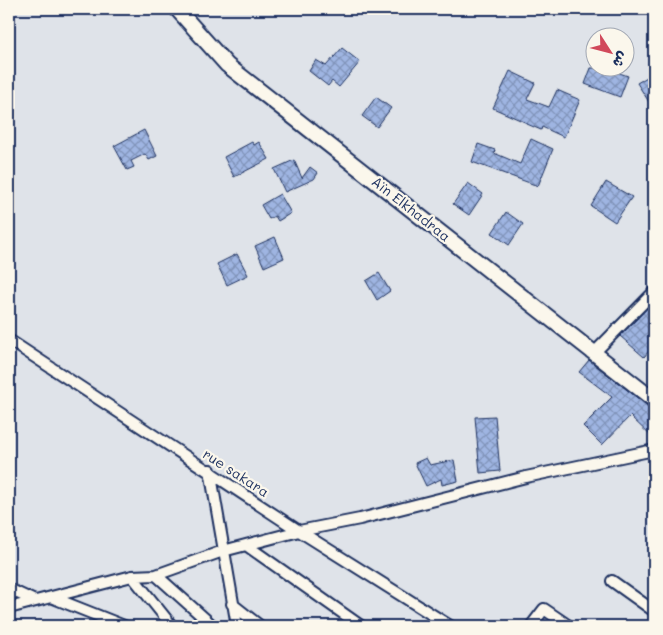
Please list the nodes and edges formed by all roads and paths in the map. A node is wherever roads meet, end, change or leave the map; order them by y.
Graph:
1 (177, 9) edge
2 (654, 292) edge
3 (9, 340) edge
4 (595, 352) junction
5 (654, 400) edge
6 (654, 450) edge
7 (210, 468) junction
8 (299, 531) junction
9 (246, 545) junction
10 (223, 551) junction
11 (156, 575) junction
12 (132, 576) junction
13 (612, 581) dead end
14 (9, 588) edge
15 (51, 598) junction
16 (35, 601) junction
17 (232, 604) junction
18 (9, 608) edge
19 (654, 611) edge
20 (124, 626) edge
21 (172, 626) edge
22 (212, 626) edge
23 (237, 626) edge
24 (260, 626) edge
25 (361, 626) edge
26 (450, 626) edge
27 (531, 626) edge
28 (569, 626) edge

1 - 4 main road, Aïn Elkhadraa
2 - 4 street
3 - 7 street, rue sakara
4 - 5 main road, Aïn Elkhadraa
6 - 8 street
7 - 8 street, rue sakara
7 - 10 street
8 - 9 street
8 - 26 street, rue sakara
9 - 10 street
9 - 25 street
10 - 11 street
10 - 17 street
11 - 12 street
11 - 22 street
12 - 15 street
12 - 21 street
13 - 19 street
14 - 16 street
15 - 16 street
15 - 20 street
16 - 18 street
17 - 23 street
17 - 24 street
27 - 28 street

